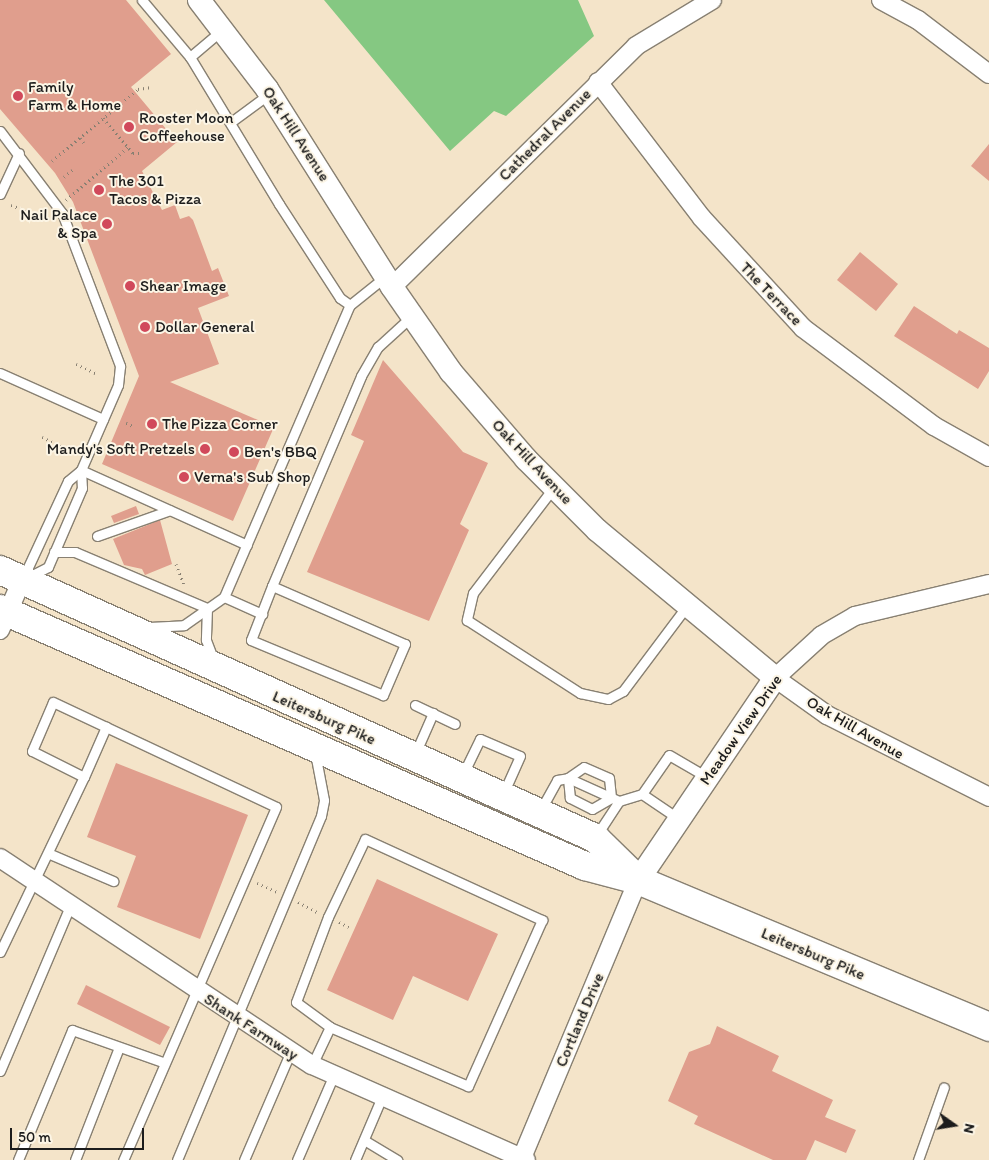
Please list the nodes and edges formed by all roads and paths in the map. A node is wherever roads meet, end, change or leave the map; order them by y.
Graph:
1 (142, 0) edge
2 (199, 0) edge
3 (712, 0) edge
4 (881, 0) edge
5 (222, 29) junction
6 (190, 58) junction
7 (989, 74) edge
8 (598, 82) junction
9 (152, 87) dead end
10 (270, 93) junction
11 (103, 118) junction
12 (231, 122) junction
13 (0, 131) edge
14 (80, 138) junction
15 (84, 143) dead end
16 (128, 146) junction
17 (19, 152) junction
18 (142, 153) dead end
19 (52, 161) dead end
20 (101, 162) dead end
21 (105, 166) junction
22 (72, 170) dead end
23 (64, 177) dead end
24 (0, 194) edge
25 (11, 204) dead end
26 (58, 206) junction
27 (34, 214) dead end
28 (389, 282) junction
29 (350, 305) junction
30 (412, 316) junction
31 (76, 364) dead end
32 (0, 373) edge
33 (97, 374) dead end
34 (103, 419) junction
35 (126, 423) dead end
36 (133, 426) dead end
37 (42, 437) dead end
38 (70, 450) dead end
39 (989, 457) edge
40 (81, 470) junction
41 (554, 487) junction
42 (170, 510) junction
43 (97, 536) dead end
44 (247, 545) junction
45 (54, 552) junction
46 (11, 575) edge
47 (989, 584) edge
48 (272, 586) junction
49 (224, 596) junction
50 (686, 607) junction
51 (207, 608) junction
52 (262, 614) junction
53 (3, 617) edge
54 (119, 625) junction
55 (233, 677) junction
56 (775, 678) junction
57 (415, 705) dead end
58 (433, 714) junction
59 (455, 724) dead end
60 (106, 727) junction
61 (313, 746) junction
62 (413, 757) junction
63 (84, 777) junction
64 (708, 777) junction
65 (568, 778) junction
66 (461, 779) junction
67 (642, 794) junction
68 (502, 797) junction
69 (989, 797) edge
70 (615, 800) junction
71 (538, 813) junction
72 (679, 819) junction
73 (595, 838) junction
74 (50, 854) junction
75 (0, 858) edge
76 (31, 880) junction
77 (638, 880) junction
78 (113, 882) dead end
79 (70, 906) junction
80 (0, 952) edge
81 (196, 991) junction
82 (234, 1017) junction
83 (330, 1027) junction
84 (989, 1027) edge
85 (119, 1047) junction
86 (290, 1053) junction
87 (162, 1062) junction
88 (312, 1065) junction
89 (0, 1069) edge
90 (333, 1076) junction
91 (944, 1087) dead end
92 (381, 1099) junction
93 (364, 1140) junction
94 (523, 1159) edge
95 (18, 1160) edge
96 (75, 1160) edge
97 (123, 1160) edge
98 (177, 1160) edge
99 (244, 1160) edge
100 (297, 1160) edge
101 (354, 1160) edge
102 (397, 1160) edge
103 (918, 1160) edge

1 - 6 lane
2 - 5 street, Oak Hill Avenue
3 - 8 street, Cathedral Avenue
4 - 7 street
5 - 6 lane
5 - 10 street, Oak Hill Avenue
6 - 12 lane
8 - 28 street, Cathedral Avenue
8 - 39 street, The Terrace
9 - 11 path
10 - 12 lane
10 - 28 street, Oak Hill Avenue
11 - 14 path
11 - 16 path
12 - 29 lane
13 - 17 lane
14 - 15 path
14 - 19 path
16 - 18 path
16 - 21 path
17 - 24 lane
17 - 26 lane
20 - 21 path
21 - 26 path
22 - 23 path
25 - 27 path
26 - 34 lane
28 - 29 lane
28 - 30 street, Oak Hill Avenue
29 - 44 lane
30 - 41 street, Oak Hill Avenue
30 - 48 lane
31 - 33 path
32 - 34 lane
34 - 40 lane
35 - 36 path
37 - 38 path
40 - 42 lane
40 - 45 lane
40 - 46 lane
41 - 50 street, Oak Hill Avenue
41 - 50 lane
42 - 43 lane
42 - 44 lane
44 - 49 lane
45 - 46 lane
45 - 51 lane
46 - 53 street
46 - 54 main road, Leitersburg Pike
47 - 56 street, Meadow View Drive
48 - 52 lane
48 - 52 lane
49 - 51 lane
49 - 52 lane
50 - 56 street, Oak Hill Avenue
51 - 54 lane
51 - 55 lane
53 - 61 main road, Leitersburg Pike
54 - 55 main road, Leitersburg Pike
55 - 62 main road, Leitersburg Pike
56 - 64 street, Meadow View Drive
56 - 69 street, Oak Hill Avenue
57 - 58 lane
58 - 59 lane
58 - 62 lane
60 - 63 lane
60 - 63 lane
60 - 81 lane
61 - 77 main road, Leitersburg Pike
61 - 82 lane
62 - 66 main road, Leitersburg Pike
63 - 74 lane
64 - 67 lane
64 - 72 street, Meadow View Drive
65 - 70 lane
65 - 70 lane
65 - 70 lane
65 - 71 lane
66 - 68 main road, Leitersburg Pike
66 - 68 lane
67 - 70 lane
67 - 72 lane
68 - 71 main road, Leitersburg Pike
70 - 73 lane
71 - 73 main road, Leitersburg Pike
72 - 77 street, Meadow View Drive
73 - 77 main road, Leitersburg Pike
74 - 76 lane
74 - 78 lane
75 - 76 street, Shank Farmway
76 - 79 street, Shank Farmway
76 - 80 lane
77 - 84 main road, Leitersburg Pike
77 - 94 street, Cortland Drive
79 - 81 street, Shank Farmway
79 - 89 lane
81 - 82 street, Shank Farmway
81 - 87 lane
82 - 86 street, Shank Farmway
82 - 98 lane
83 - 83 lane
83 - 88 lane
85 - 87 lane
85 - 95 lane
85 - 96 lane
86 - 88 street, Shank Farmway
86 - 99 lane
87 - 97 lane
88 - 90 street, Shank Farmway
90 - 92 street, Shank Farmway
90 - 100 lane
91 - 103 lane
92 - 93 lane
92 - 94 street, Shank Farmway
93 - 101 lane
93 - 102 lane

